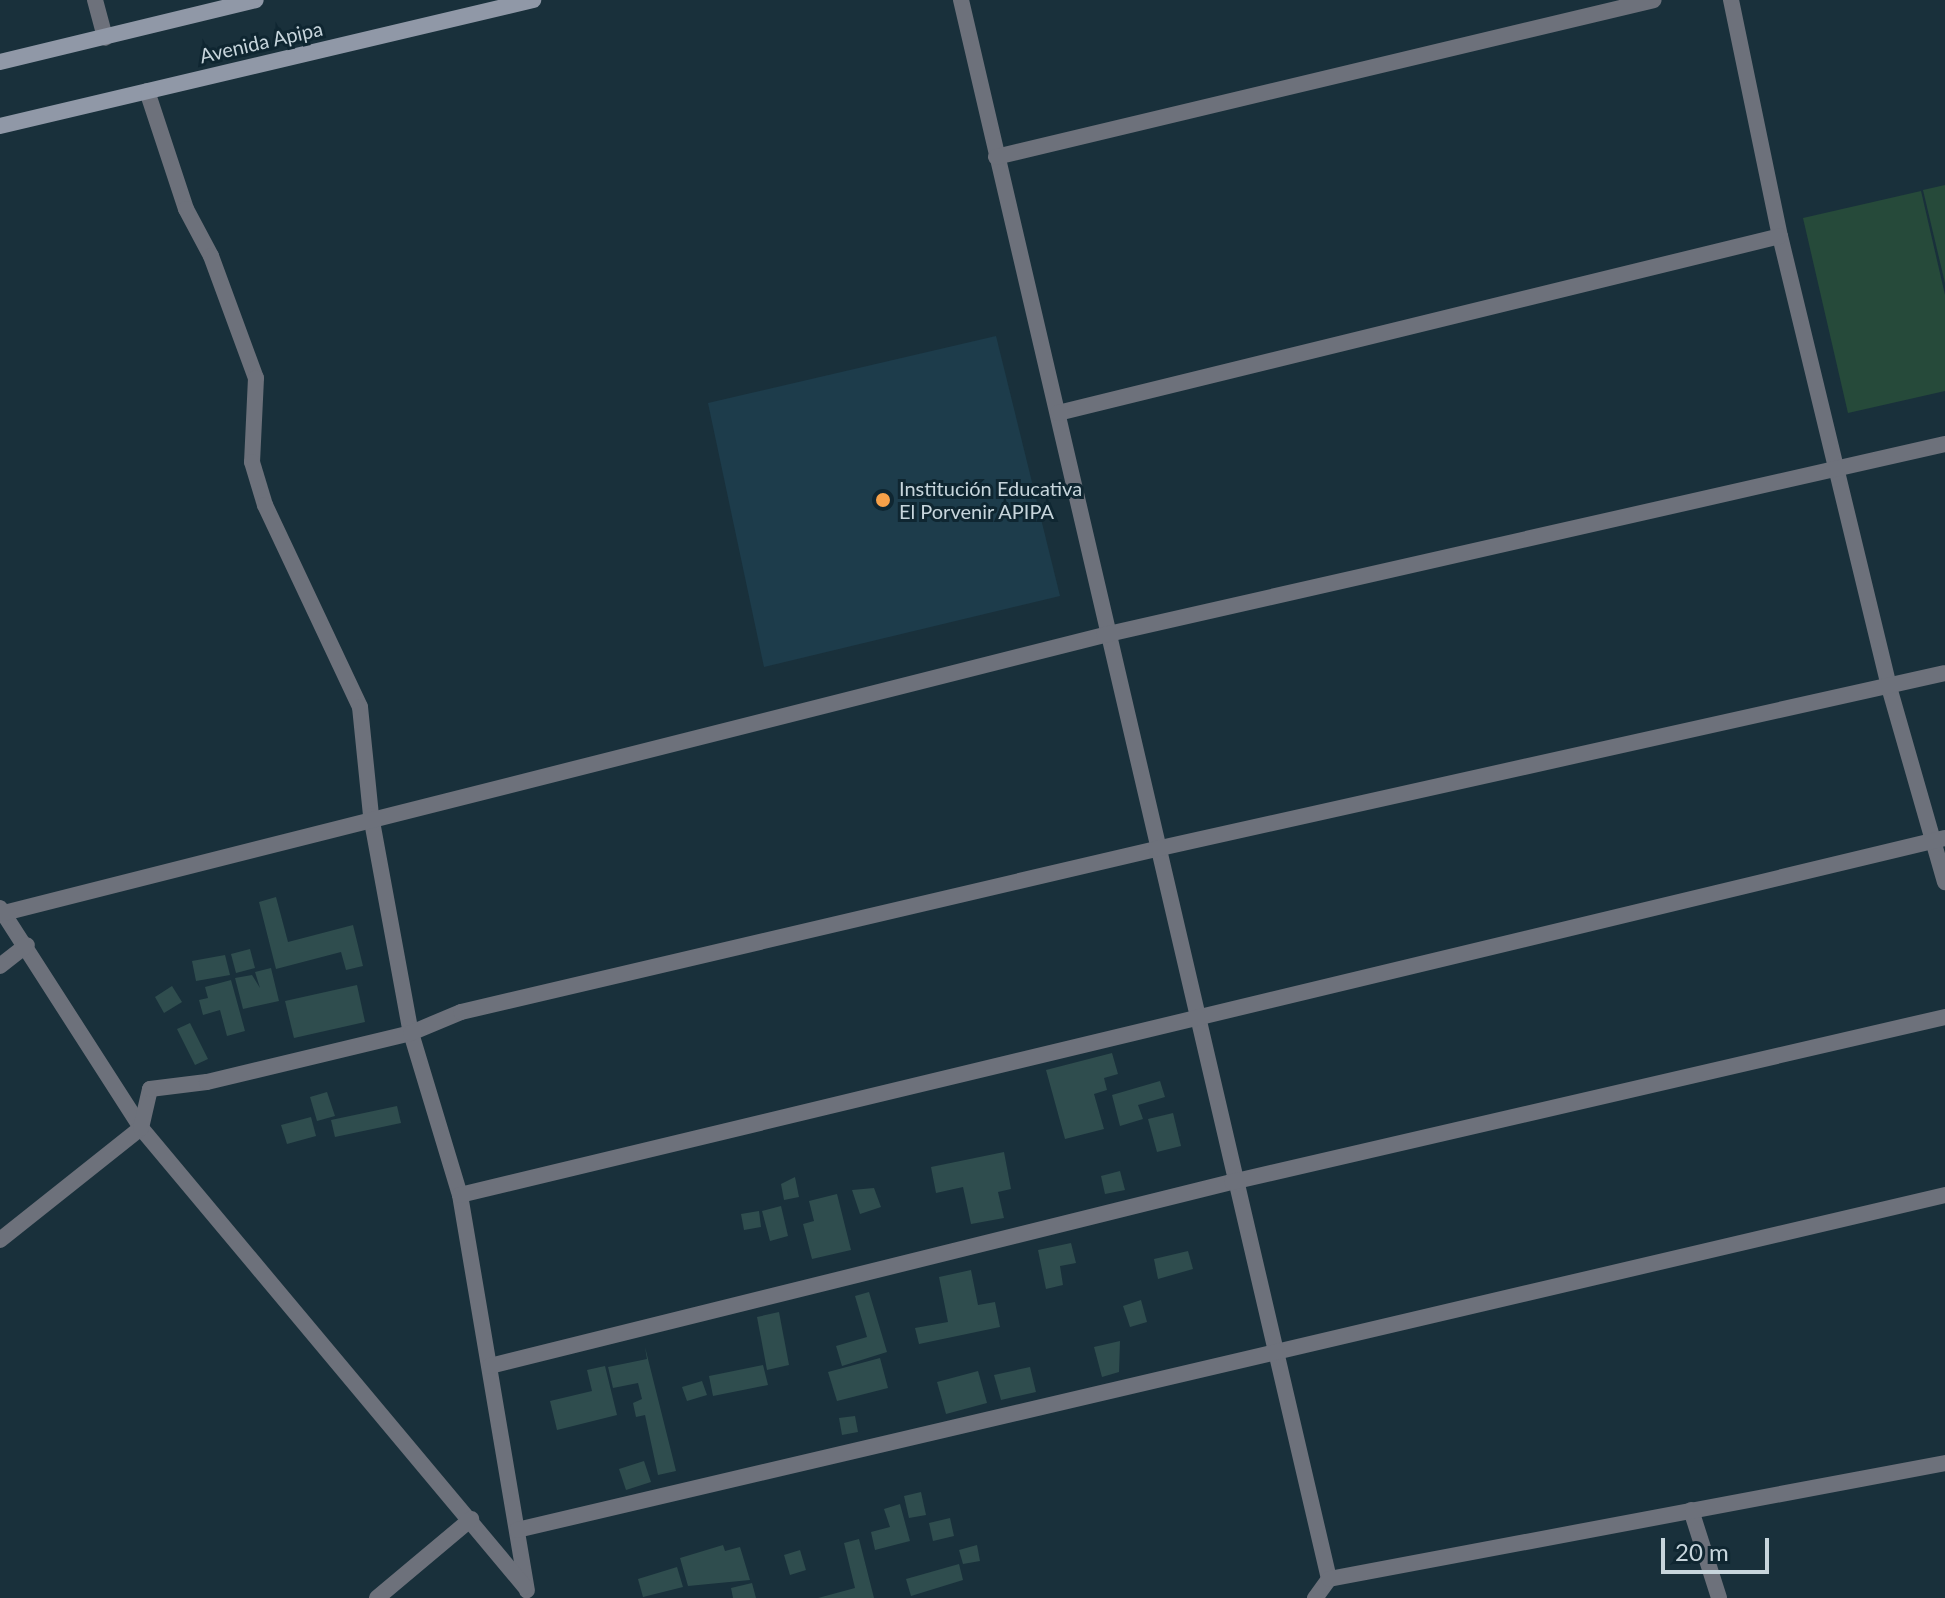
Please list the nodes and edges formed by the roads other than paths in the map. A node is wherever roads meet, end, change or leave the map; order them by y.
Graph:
1 (95, 0) edge
2 (256, 0) edge
3 (533, 0) edge
4 (961, 0) edge
5 (1654, 0) edge
6 (1731, 0) edge
7 (105, 38) junction
8 (0, 62) edge
9 (147, 91) junction
10 (0, 126) edge
11 (996, 157) junction
12 (1780, 236) junction
13 (1058, 413) junction
14 (1945, 444) edge
15 (1838, 469) junction
16 (1104, 635) junction
17 (1945, 673) edge
18 (1889, 687) junction
19 (371, 816) junction
20 (1940, 839) edge
21 (1156, 849) junction
22 (1945, 882) edge
23 (2, 910) edge
24 (27, 945) junction
25 (0, 966) edge
26 (1945, 1017) edge
27 (1195, 1018) junction
28 (411, 1033) junction
29 (141, 1128) junction
30 (1232, 1182) junction
31 (460, 1195) junction
32 (1945, 1195) edge
33 (0, 1240) edge
34 (1272, 1351) junction
35 (490, 1366) junction
36 (1945, 1463) edge
37 (1691, 1510) junction
38 (471, 1519) junction
39 (517, 1530) junction
40 (1329, 1579) junction
41 (530, 1594) edge
42 (377, 1598) edge
43 (1315, 1598) edge
44 (1719, 1598) edge

1 - 7 street
2 - 7 street, Avenida Apipa
3 - 9 street, Avenida Apipa
4 - 11 street
5 - 11 street
6 - 12 street
7 - 8 street, Avenida Apipa
9 - 10 street, Avenida Apipa
9 - 19 street
11 - 13 street
12 - 13 street
12 - 15 street
13 - 16 street
14 - 15 street
15 - 16 street
15 - 18 street
16 - 19 street
16 - 21 street
17 - 18 street
18 - 20 street
18 - 21 street
19 - 23 street
19 - 28 street
20 - 22 street
20 - 27 street
21 - 27 street
21 - 28 street
23 - 24 street
24 - 25 street
24 - 29 street
26 - 30 street
27 - 30 street
27 - 31 street
28 - 29 street
28 - 31 street
29 - 33 street
29 - 38 street
30 - 34 street
30 - 35 street
31 - 35 street
32 - 34 street
34 - 39 street
34 - 40 street
35 - 39 street
36 - 37 street
37 - 40 street
37 - 44 street
38 - 41 street
38 - 42 street
39 - 41 street
40 - 43 street

